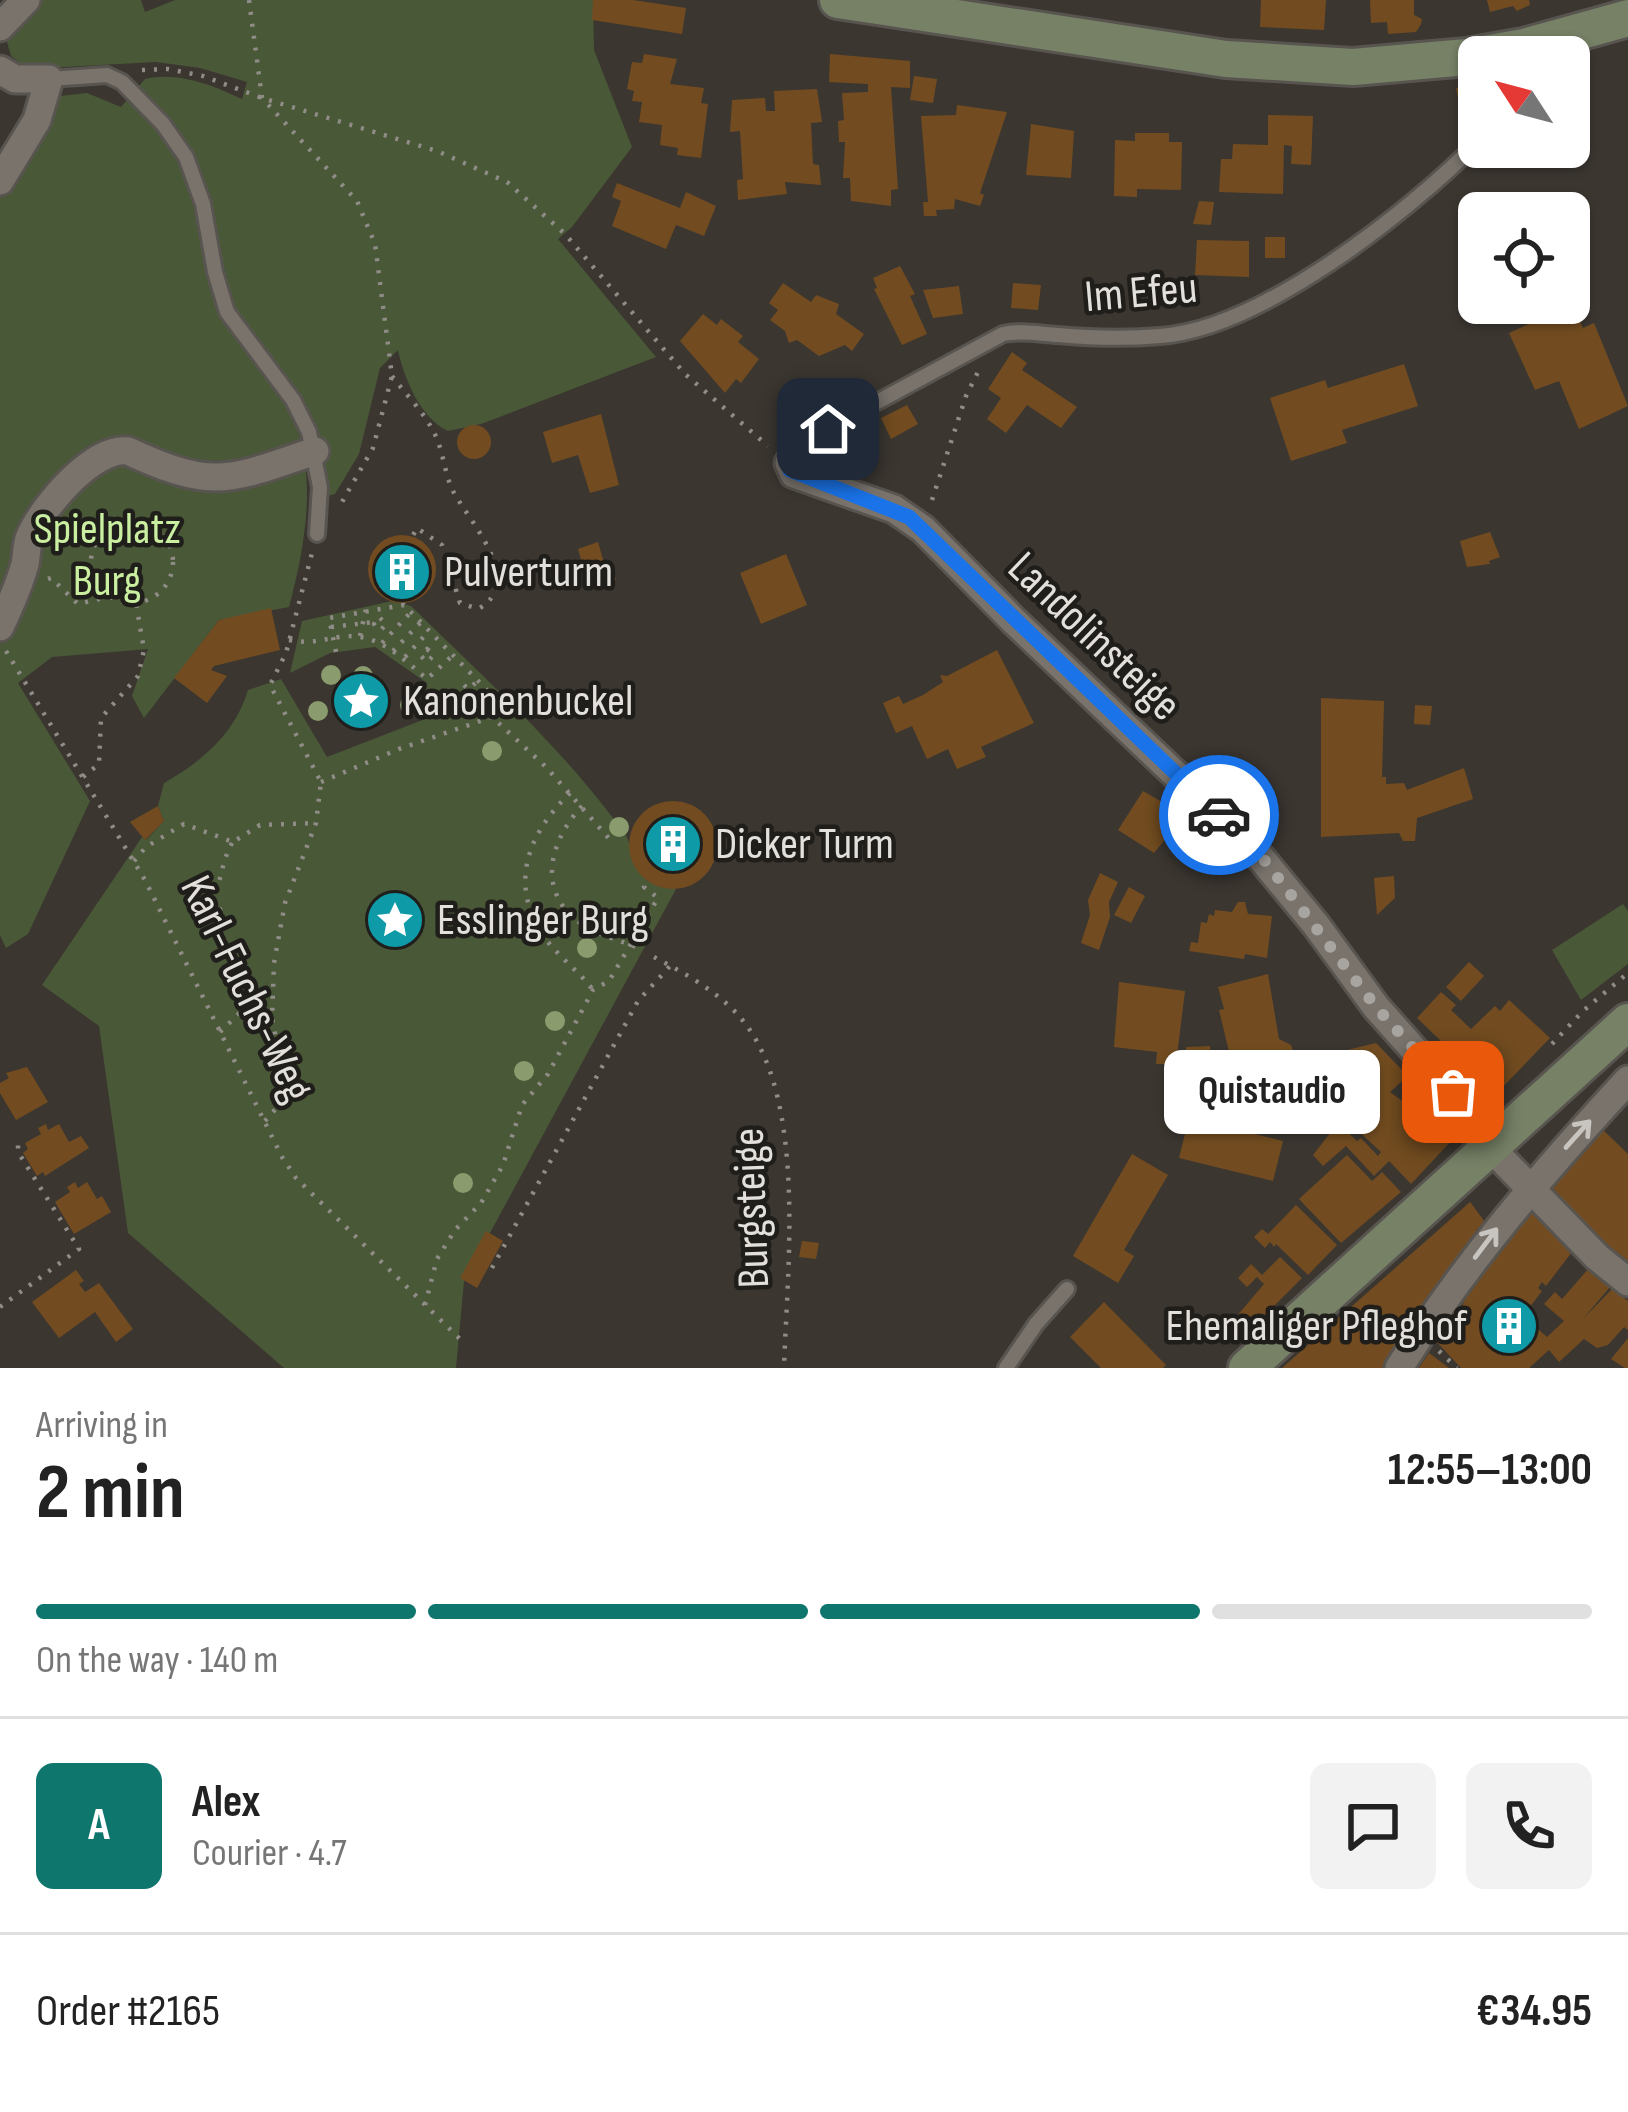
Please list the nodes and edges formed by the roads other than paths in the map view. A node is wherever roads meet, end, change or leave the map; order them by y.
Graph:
1 (26, 0) edge
2 (838, 0) edge
3 (1626, 12) edge
4 (0, 27) edge
5 (1577, 36) edge
6 (1458, 58) edge
7 (0, 70) edge
8 (49, 79) junction
9 (1458, 161) edge
10 (0, 181) edge
11 (315, 451) junction
12 (789, 463) joint
13 (317, 534) road end
14 (2, 637) edge
15 (1628, 1022) edge
16 (1628, 1080) edge
17 (1483, 1151) junction
18 (1528, 1189) junction
19 (1628, 1282) edge
20 (1067, 1289) dead end
21 (1006, 1368) edge
22 (1247, 1368) edge
23 (1399, 1368) edge

1 - 4 street
2 - 6 street
3 - 5 street
7 - 8 street
8 - 10 street
8 - 11 lane
9 - 12 lane, Im Efeu
11 - 13 lane
11 - 14 street
12 - 17 street, Landolinsteige
15 - 17 street
18 -> 16 street
17 - 18 street, Landolinsteige
17 - 22 street
18 - 19 street, Landolinsteige
23 -> 18 street
20 - 21 lane

